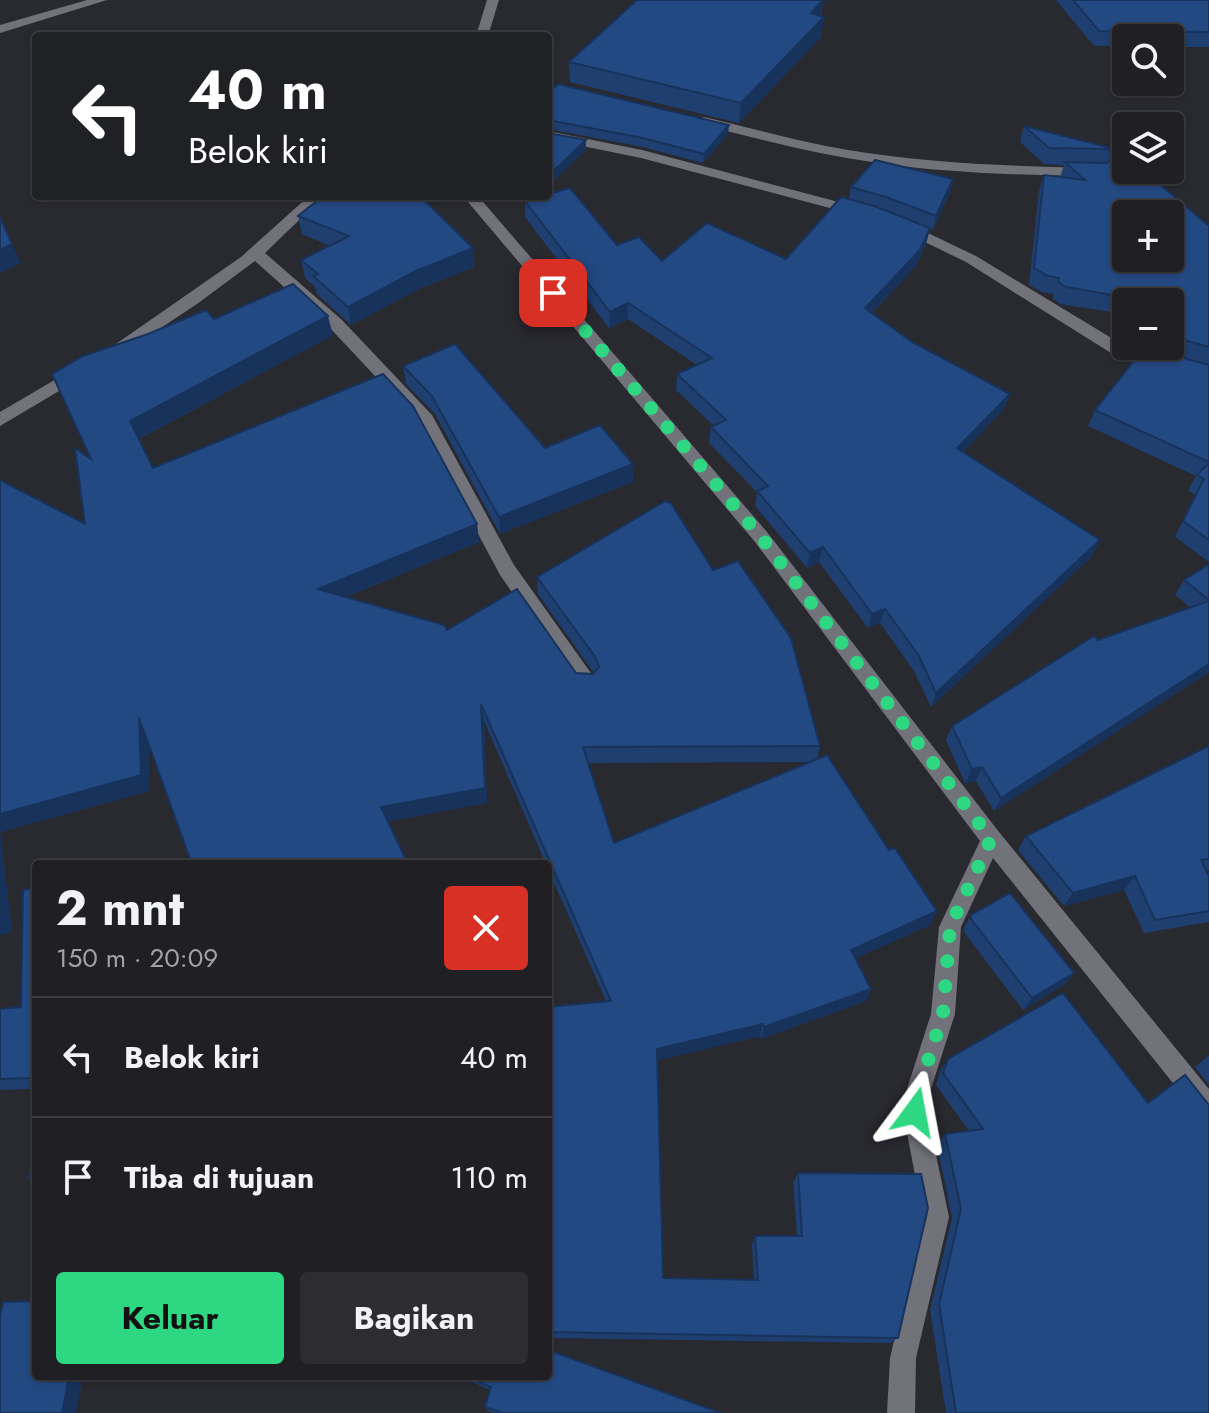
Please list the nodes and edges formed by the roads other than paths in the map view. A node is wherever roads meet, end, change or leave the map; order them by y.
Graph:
1 (101, 0) edge
2 (493, 0) edge
3 (0, 29) edge
4 (483, 32) edge
5 (685, 117) edge
6 (552, 136) edge
7 (1101, 172) edge
8 (314, 200) edge
9 (473, 200) edge
10 (255, 253) junction
11 (1209, 374) edge
12 (0, 420) edge
13 (586, 682) edge
14 (991, 839) junction
15 (1209, 1108) edge
16 (901, 1413) edge

1 - 3 street
2 - 4 street
5 - 7 street
6 - 11 street
8 - 10 street
9 - 14 street
10 - 12 street
10 - 13 street
14 - 15 street
14 - 16 street

